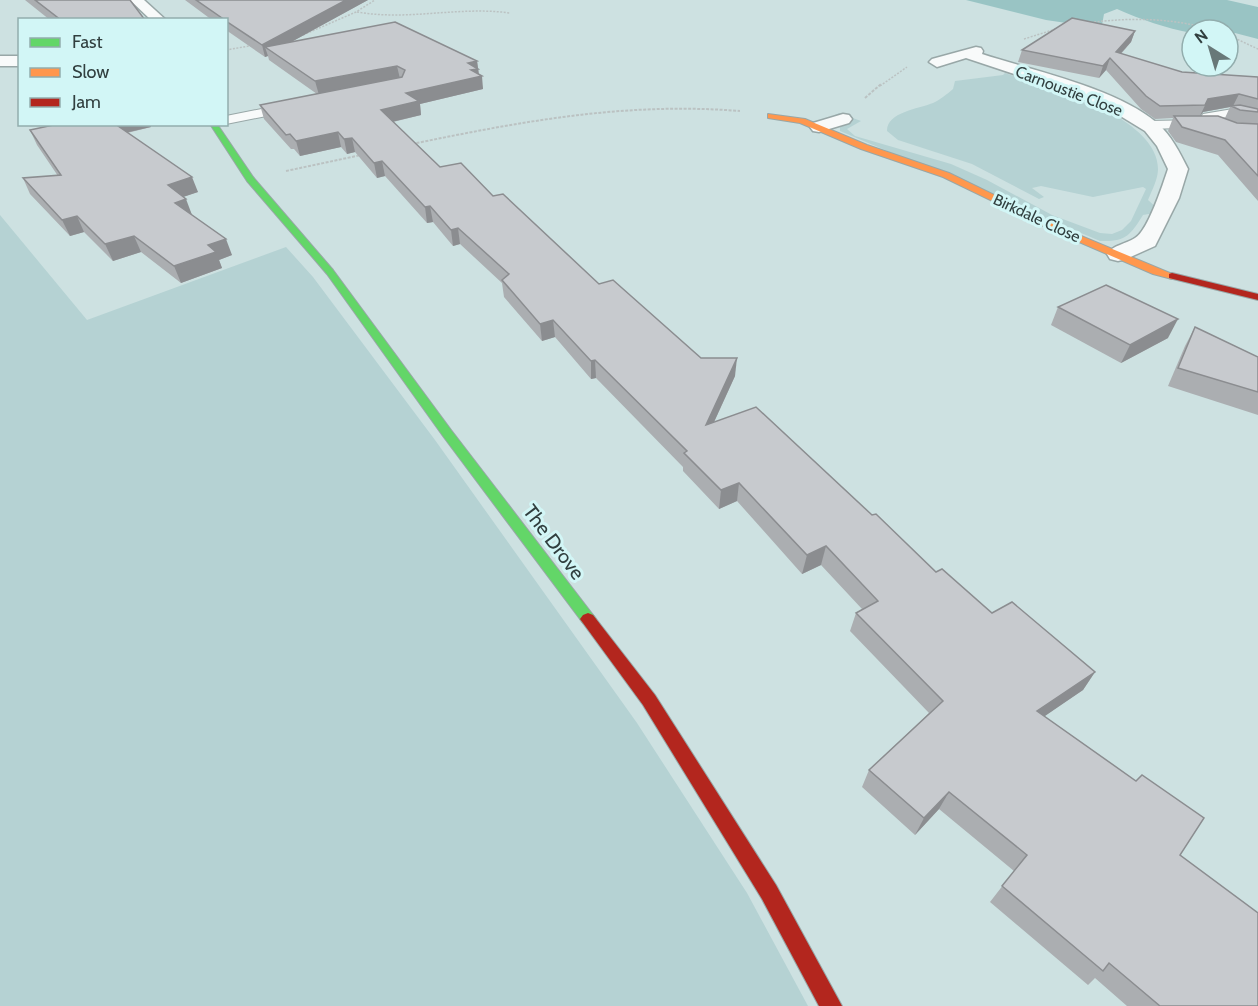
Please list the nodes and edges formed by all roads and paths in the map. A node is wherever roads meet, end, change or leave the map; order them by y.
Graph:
1 (136, 0) edge
2 (375, 0) edge
3 (356, 12) junction
4 (510, 13) dead end
5 (158, 18) edge
6 (1180, 22) edge
7 (1085, 23) edge
8 (1064, 26) edge
9 (303, 35) edge
10 (1240, 41) edge
11 (263, 44) edge
12 (1258, 49) edge
13 (228, 50) edge
14 (972, 53) junction
15 (0, 61) edge
16 (18, 61) edge
17 (937, 62) joint
18 (310, 103) edge
19 (771, 116) joint
20 (843, 119) joint
21 (1258, 119) edge
22 (228, 120) edge
23 (1212, 124) junction
24 (1149, 125) junction
25 (214, 126) edge
26 (819, 127) junction
27 (1258, 133) edge
28 (408, 145) edge
29 (363, 155) edge
30 (250, 179) junction
31 (1118, 254) junction
32 (1258, 297) edge
33 (831, 1006) edge

1 - 5 street
2 - 3 path
3 - 4 path
3 - 9 path
6 - 7 path
8 - 14 path
10 - 12 path
11 - 13 path
14 - 17 street
14 - 24 street, Carnoustie Close
15 - 16 street
17 - 20 path
18 - 22 lane
19 - 26 street, Birkdale Close
19 - 28 path
20 - 26 street
21 - 23 lane
23 - 24 lane
23 - 27 lane
24 - 31 street, Carnoustie Close
25 - 30 street, The Drove
26 - 31 street, Birkdale Close
29 - 30 path
30 - 33 street, The Drove
31 - 32 street, Birkdale Close

